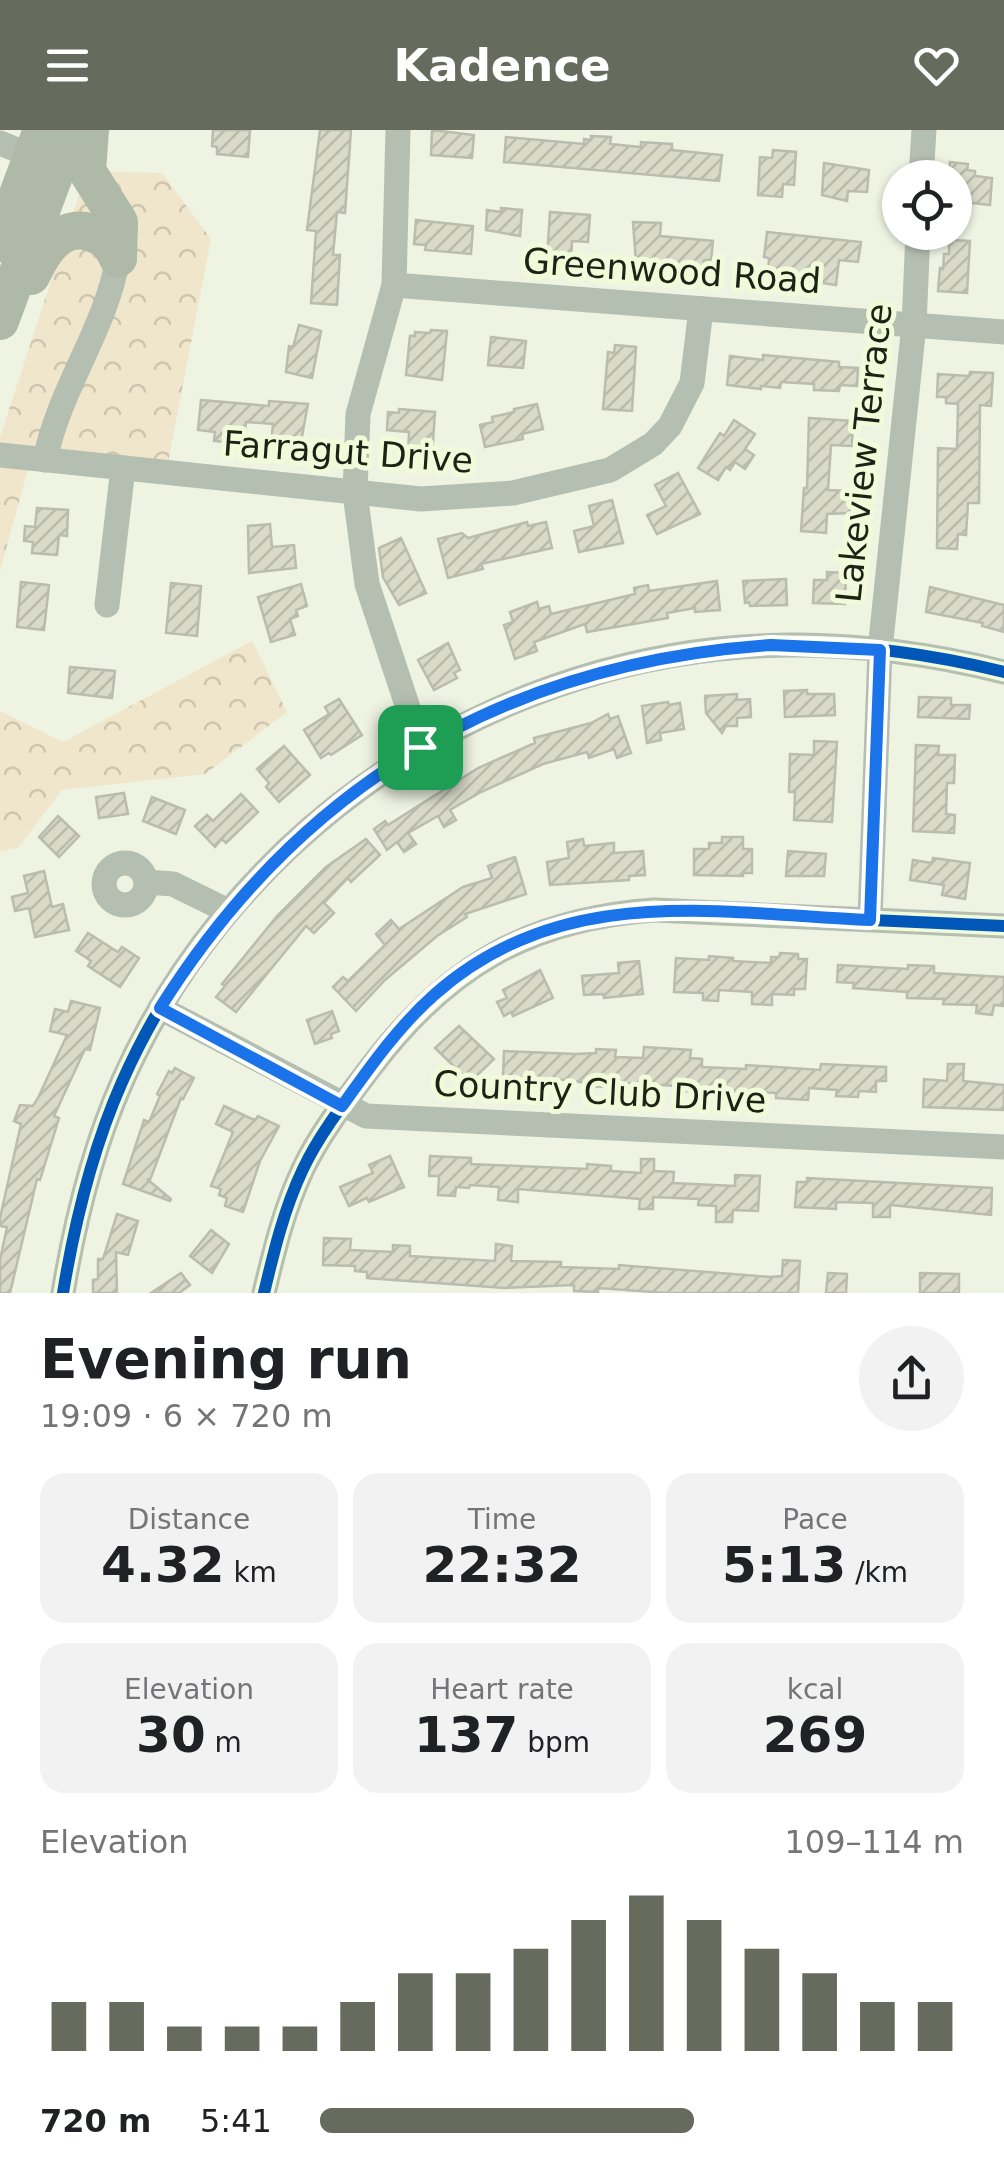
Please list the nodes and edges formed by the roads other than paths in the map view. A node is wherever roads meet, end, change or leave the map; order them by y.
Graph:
1 (71, 130) edge
2 (90, 130) edge
3 (398, 130) edge
4 (924, 130) edge
5 (25, 143) edge
6 (922, 160) edge
7 (0, 243) edge
8 (917, 250) edge
9 (118, 258) junction
10 (394, 285) junction
11 (701, 308) junction
12 (0, 321) edge
13 (914, 325) junction
14 (0, 332) edge
15 (1004, 332) edge
16 (0, 455) edge
17 (45, 460) junction
18 (124, 468) junction
19 (355, 493) junction
20 (107, 605) dead end
21 (880, 650) junction
22 (1004, 672) edge
23 (420, 747) junction
24 (146, 882) dead end
25 (228, 911) junction
26 (870, 920) junction
27 (1004, 926) edge
28 (160, 1008) junction
29 (342, 1106) junction
30 (1004, 1147) edge
31 (63, 1293) edge
32 (264, 1293) edge

1 - 12 highway
2 - 9 highway
3 - 10 street
4 - 6 street
5 - 7 highway
8 - 13 street, Lakeview Terrace
9 - 14 highway
9 - 17 street
10 - 11 street, Greenwood Road
10 - 19 street
11 - 13 street, Greenwood Road
11 - 19 street, Farragut Drive
13 - 15 street, Greenwood Road
13 - 21 street, Lakeview Terrace
16 - 17 street, Farragut Drive
17 - 18 street, Farragut Drive
18 - 19 street, Farragut Drive
18 - 20 street
19 - 23 street
21 - 22 street
21 - 23 street
21 - 26 street, Lakeview Terrace
23 - 25 street
24 - 25 street
25 - 28 street
26 - 27 street
26 - 29 street
28 - 29 street, Country Club Drive
28 - 31 street
29 - 30 street, Country Club Drive
29 - 32 street

